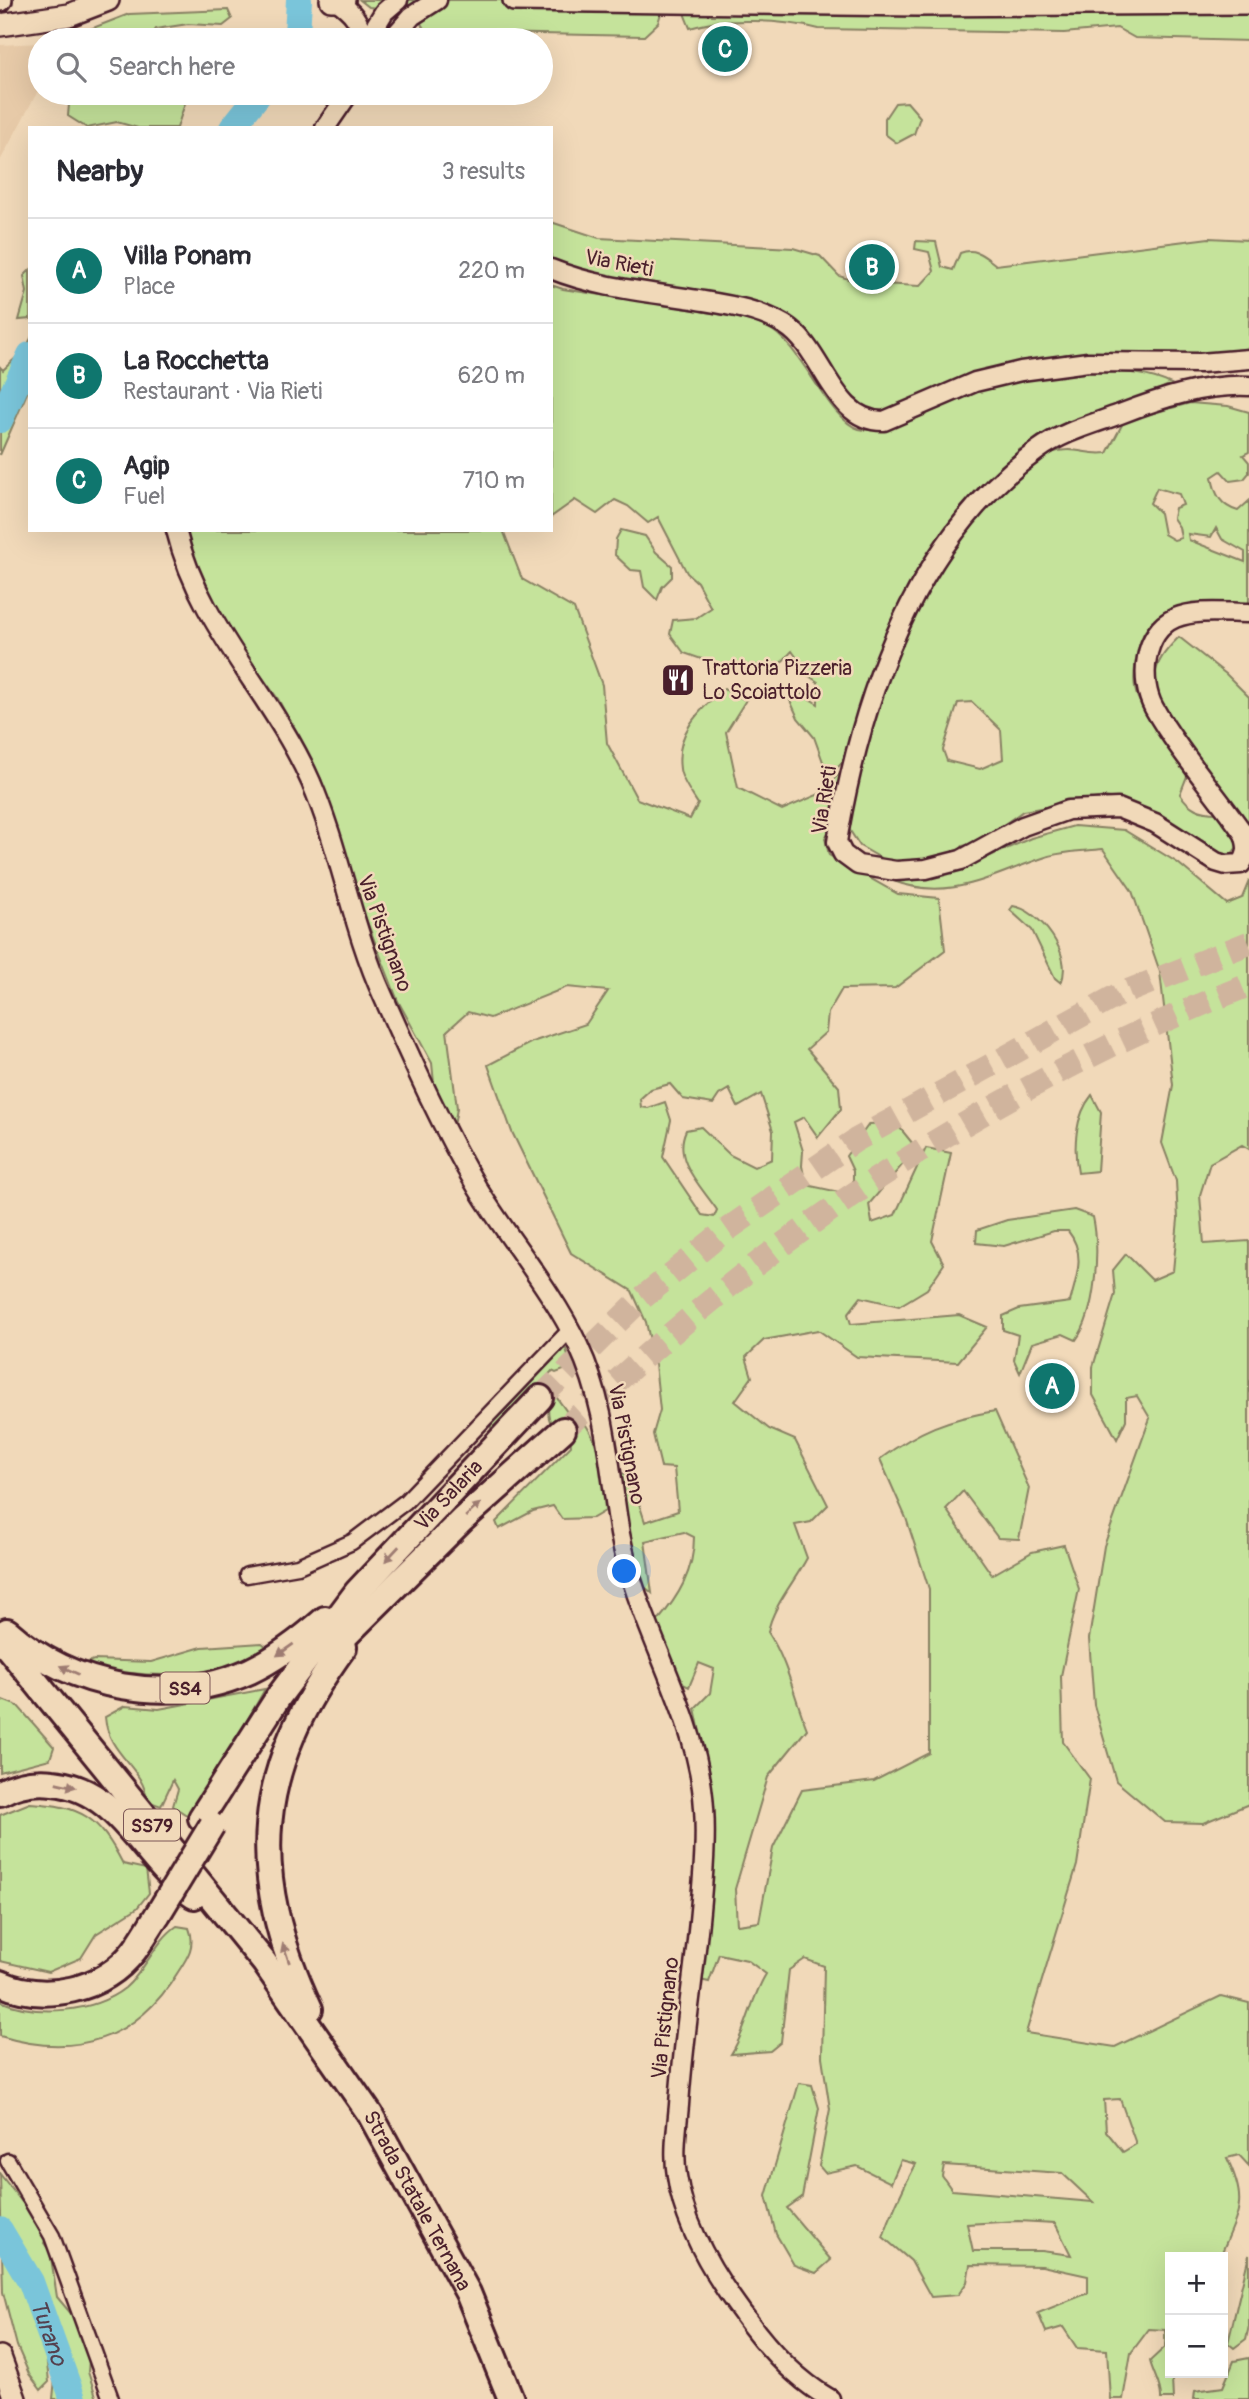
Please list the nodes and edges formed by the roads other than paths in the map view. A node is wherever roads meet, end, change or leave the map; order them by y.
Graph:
1 (108, 0) edge
2 (333, 0) edge
3 (344, 0) edge
4 (398, 0) edge
5 (437, 0) edge
6 (514, 0) edge
7 (1249, 3) edge
8 (0, 24) edge
9 (361, 28) edge
10 (373, 28) edge
11 (394, 28) edge
12 (402, 28) edge
13 (341, 105) edge
14 (326, 126) edge
15 (553, 270) edge
16 (1249, 359) edge
17 (1249, 386) edge
18 (176, 532) edge
19 (1249, 613) edge
20 (570, 1331) junction
21 (540, 1398) tunnel mouth
22 (563, 1430) tunnel mouth
23 (247, 1575) dead end
24 (364, 1600) junction
25 (0, 1624) edge
26 (0, 1638) edge
27 (0, 1656) edge
28 (0, 1793) edge
29 (194, 1896) junction
30 (153, 1910) junction
31 (0, 1970) edge
32 (0, 1983) edge
33 (301, 2015) junction
34 (334, 2060) junction
35 (8, 2161) dead end
36 (0, 2357) edge
37 (15, 2399) edge
38 (111, 2399) edge
39 (511, 2399) edge
40 (830, 2399) edge

1 - 8 main road
2 - 3 main road
2 - 9 street
4 - 10 street
4 - 11 street
5 - 12 street
6 - 7 main road
13 - 14 street
15 - 16 street, Via Rieti
17 - 19 street, Via Rieti
18 - 20 street, Via Pistignano
20 - 23 street
20 - 40 street, Via Pistignano
21 -> 24 highway, Via Salaria / SS4
24 -> 22 highway, Via Salaria / SS4
24 -> 25 highway, SS4
24 - 30 highway
34 -> 24 highway
26 - 33 highway, Strada Statale Ternana / SS79
27 - 29 highway, Strada Statale Ternana / SS79
28 -> 29 highway
29 - 33 highway, Strada Statale Ternana / SS79
30 - 31 highway
30 - 32 highway
33 - 34 highway, Strada Statale Ternana / SS79
34 - 39 highway, Strada Statale Ternana / SS79
35 - 38 street
36 - 37 main road

